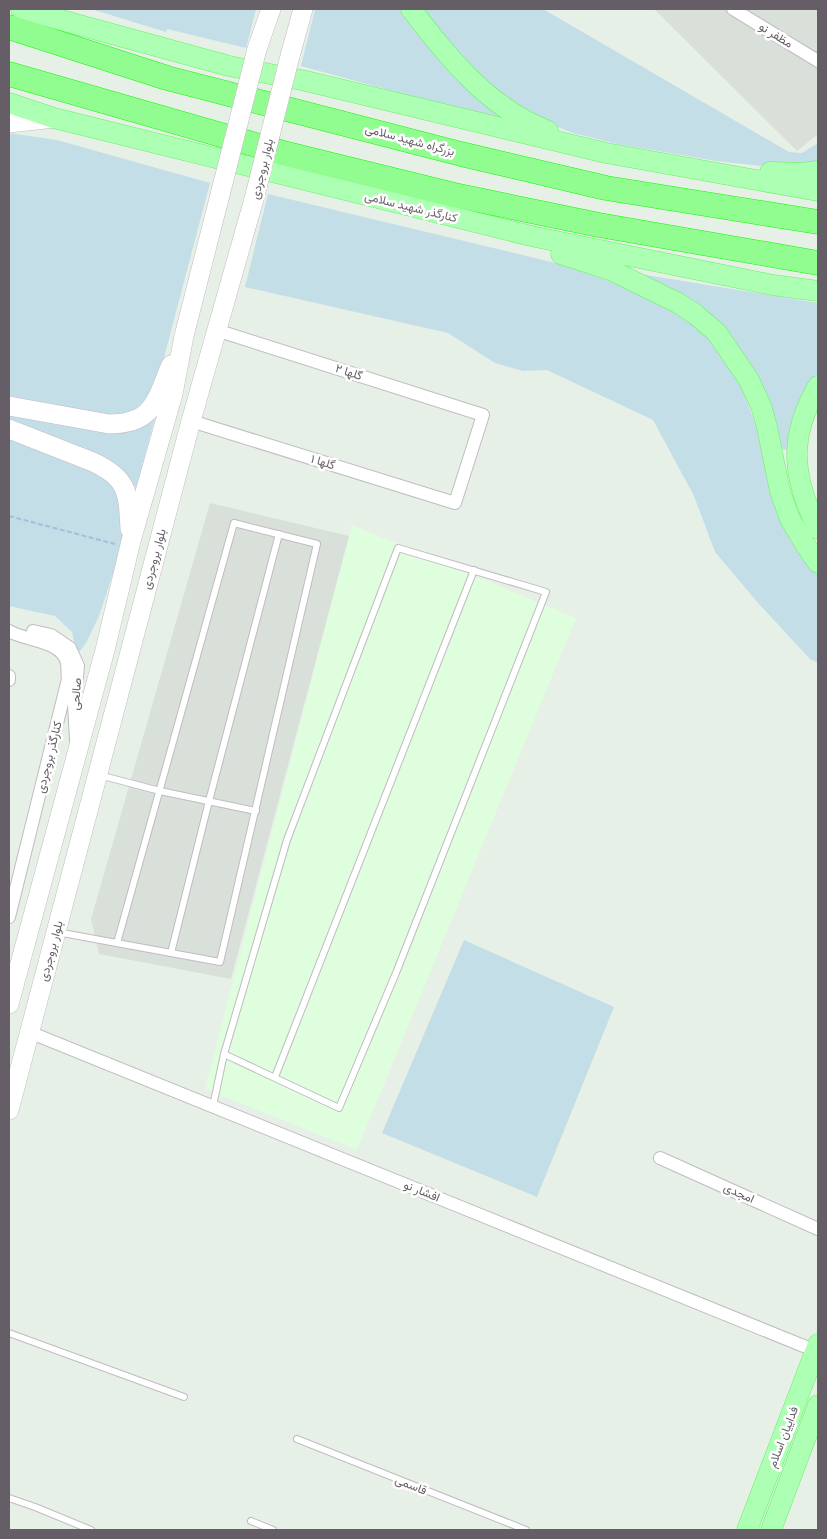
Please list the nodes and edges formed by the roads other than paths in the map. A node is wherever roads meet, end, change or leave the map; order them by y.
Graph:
1 (21, 9) edge
2 (262, 9) edge
3 (272, 9) edge
4 (303, 9) edge
5 (411, 9) edge
6 (733, 9) edge
7 (9, 27) edge
8 (257, 49) junction
9 (818, 61) edge
10 (9, 74) edge
11 (9, 103) edge
12 (54, 118) junction
13 (9, 122) edge
14 (606, 153) junction
15 (701, 171) junction
16 (818, 171) edge
17 (818, 191) edge
18 (818, 222) edge
19 (531, 236) junction
20 (818, 263) edge
21 (818, 291) edge
22 (216, 330) junction
23 (184, 336) junction
24 (818, 386) edge
25 (9, 406) edge
26 (191, 421) junction
27 (9, 429) edge
28 (455, 503) joint
29 (818, 529) edge
30 (279, 534) junction
31 (127, 544) junction
32 (818, 563) edge
33 (474, 570) junction
34 (9, 625) edge
35 (9, 631) edge
36 (9, 676) edge
37 (9, 680) edge
38 (77, 748) junction
39 (97, 774) junction
40 (160, 791) junction
41 (209, 801) junction
42 (256, 811) junction
43 (9, 917) edge
44 (56, 932) junction
45 (118, 943) junction
46 (171, 953) junction
47 (9, 1004) edge
48 (29, 1032) junction
49 (224, 1054) junction
50 (275, 1077) junction
51 (213, 1106) junction
52 (9, 1110) edge
53 (660, 1158) dead end
54 (818, 1229) edge
55 (9, 1333) edge
56 (817, 1347) edge
57 (184, 1398) dead end
58 (818, 1405) edge
59 (297, 1439) dead end
60 (9, 1498) edge
61 (252, 1522) dead end
62 (91, 1530) edge
63 (273, 1530) edge
64 (526, 1530) edge
65 (747, 1530) edge
66 (771, 1530) edge

1 - 14 main road
2 - 8 main road, بلوار بروجردی
3 - 8 main road, بلوار بروجردی
4 - 22 main road, بلوار بروجردی, bridge
5 - 14 main road
6 - 9 street, مظفر نو
7 - 18 highway, بزرگراه شهید سلامی
8 - 23 main road, بلوار بروجردی, bridge
10 - 20 highway
11 - 12 main road, کنارگذر شهید سلامی
12 - 13 main road
12 - 19 main road, کنارگذر شهید سلامی
14 - 15 main road
15 - 16 main road
15 - 17 main road
19 - 21 main road, کنارگذر شهید سلامی
19 - 32 main road
22 - 26 main road, بلوار بروجردی
22 - 28 street, گلها ۲
23 - 25 main road
23 - 31 main road, بلوار بروجردی
24 - 29 main road
26 - 28 street, گلها ۱
26 - 39 main road, بلوار بروجردی
27 - 31 main road
30 - 40 lane
30 - 41 lane
30 - 42 lane
31 - 38 main road, بلوار بروجردی
33 - 49 lane
33 - 50 lane
33 - 50 lane
34 - 38 street, صالحی
35 - 43 street, کنارگذر بروجردی
36 - 37 street
38 - 47 main road, بلوار بروجردی
39 - 40 lane
39 - 44 main road, بلوار بروجردی
40 - 41 lane
40 - 45 lane
41 - 42 lane
41 - 46 lane
42 - 46 lane
44 - 45 lane
44 - 48 main road, بلوار بروجردی
45 - 46 lane
48 - 51 street, افشار نو
48 - 52 main road, بلوار بروجردی
49 - 50 lane
49 - 51 lane
51 - 56 street, افشار نو
53 - 54 street, امجدی
55 - 57 lane
56 - 65 main road, فداییان اسلام
58 - 66 main road, فداییان اسلام
59 - 64 lane, قاسمی
60 - 62 lane
61 - 63 lane

